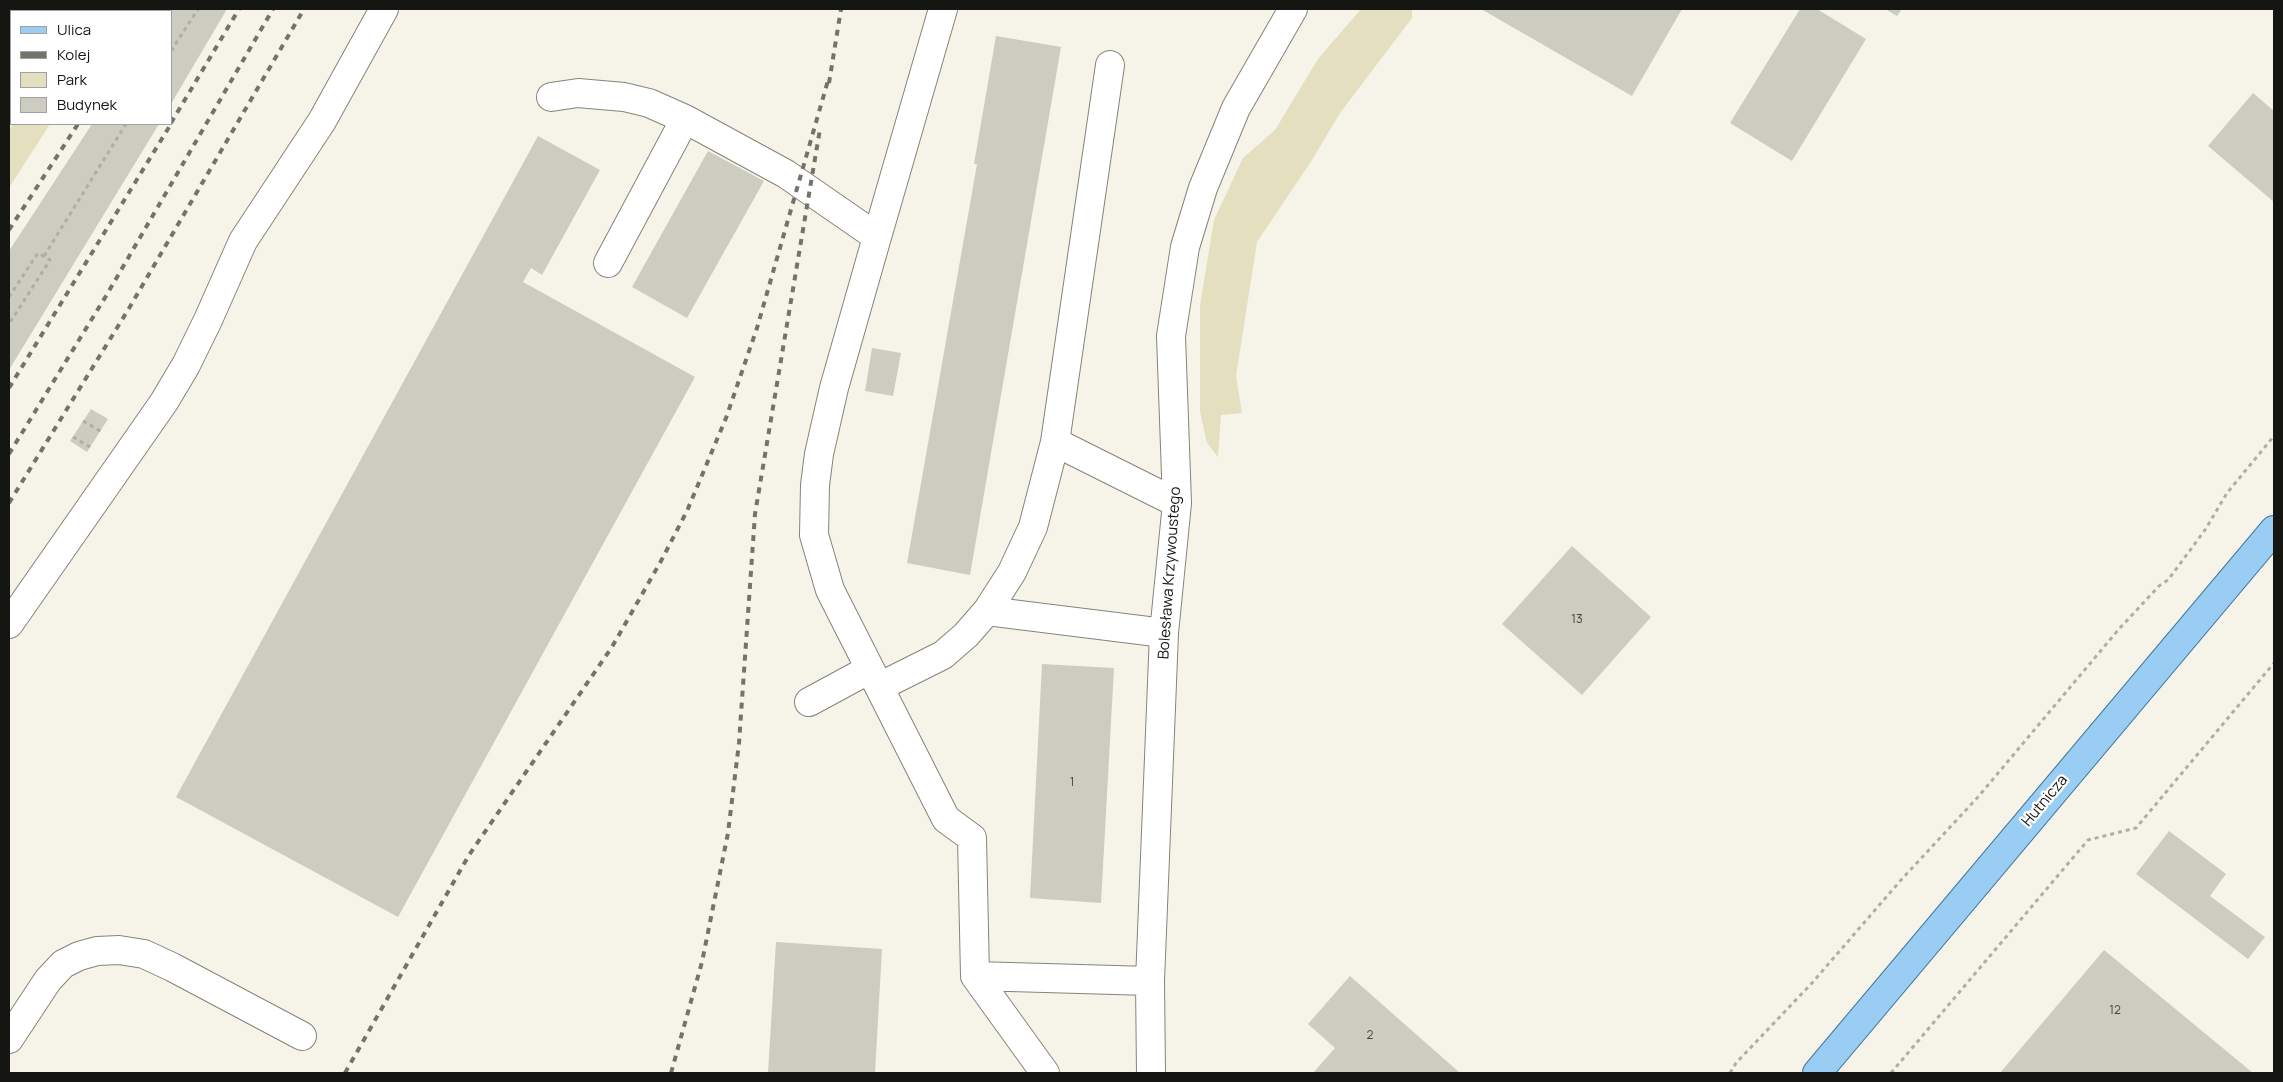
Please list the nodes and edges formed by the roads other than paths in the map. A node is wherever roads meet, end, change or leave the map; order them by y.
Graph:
1 (384, 9) edge
2 (943, 9) edge
3 (1293, 9) edge
4 (1110, 65) dead end
5 (551, 97) dead end
6 (685, 119) junction
7 (877, 237) junction
8 (608, 263) dead end
9 (1055, 442) junction
10 (1177, 502) junction
11 (2274, 530) edge
12 (987, 611) junction
13 (9, 624) edge
14 (1164, 632) junction
15 (875, 678) junction
16 (809, 702) dead end
17 (975, 976) junction
18 (1150, 981) junction
19 (302, 1036) dead end
20 (9, 1039) edge
21 (1045, 1073) edge
22 (1151, 1073) edge
23 (1817, 1073) edge

1 - 13 street
2 - 7 street
3 - 10 street, Bolesława Krzywoustego
4 - 9 street
5 - 6 street
6 - 7 street
6 - 8 street
7 - 15 street
9 - 10 street
9 - 12 street
10 - 14 street, Bolesława Krzywoustego
11 - 23 main road, Hutnicza
12 - 14 street
12 - 15 street
14 - 18 street, Bolesława Krzywoustego
15 - 16 street
15 - 17 street
17 - 18 street
17 - 21 street
18 - 22 street, Bolesława Krzywoustego
19 - 20 street

